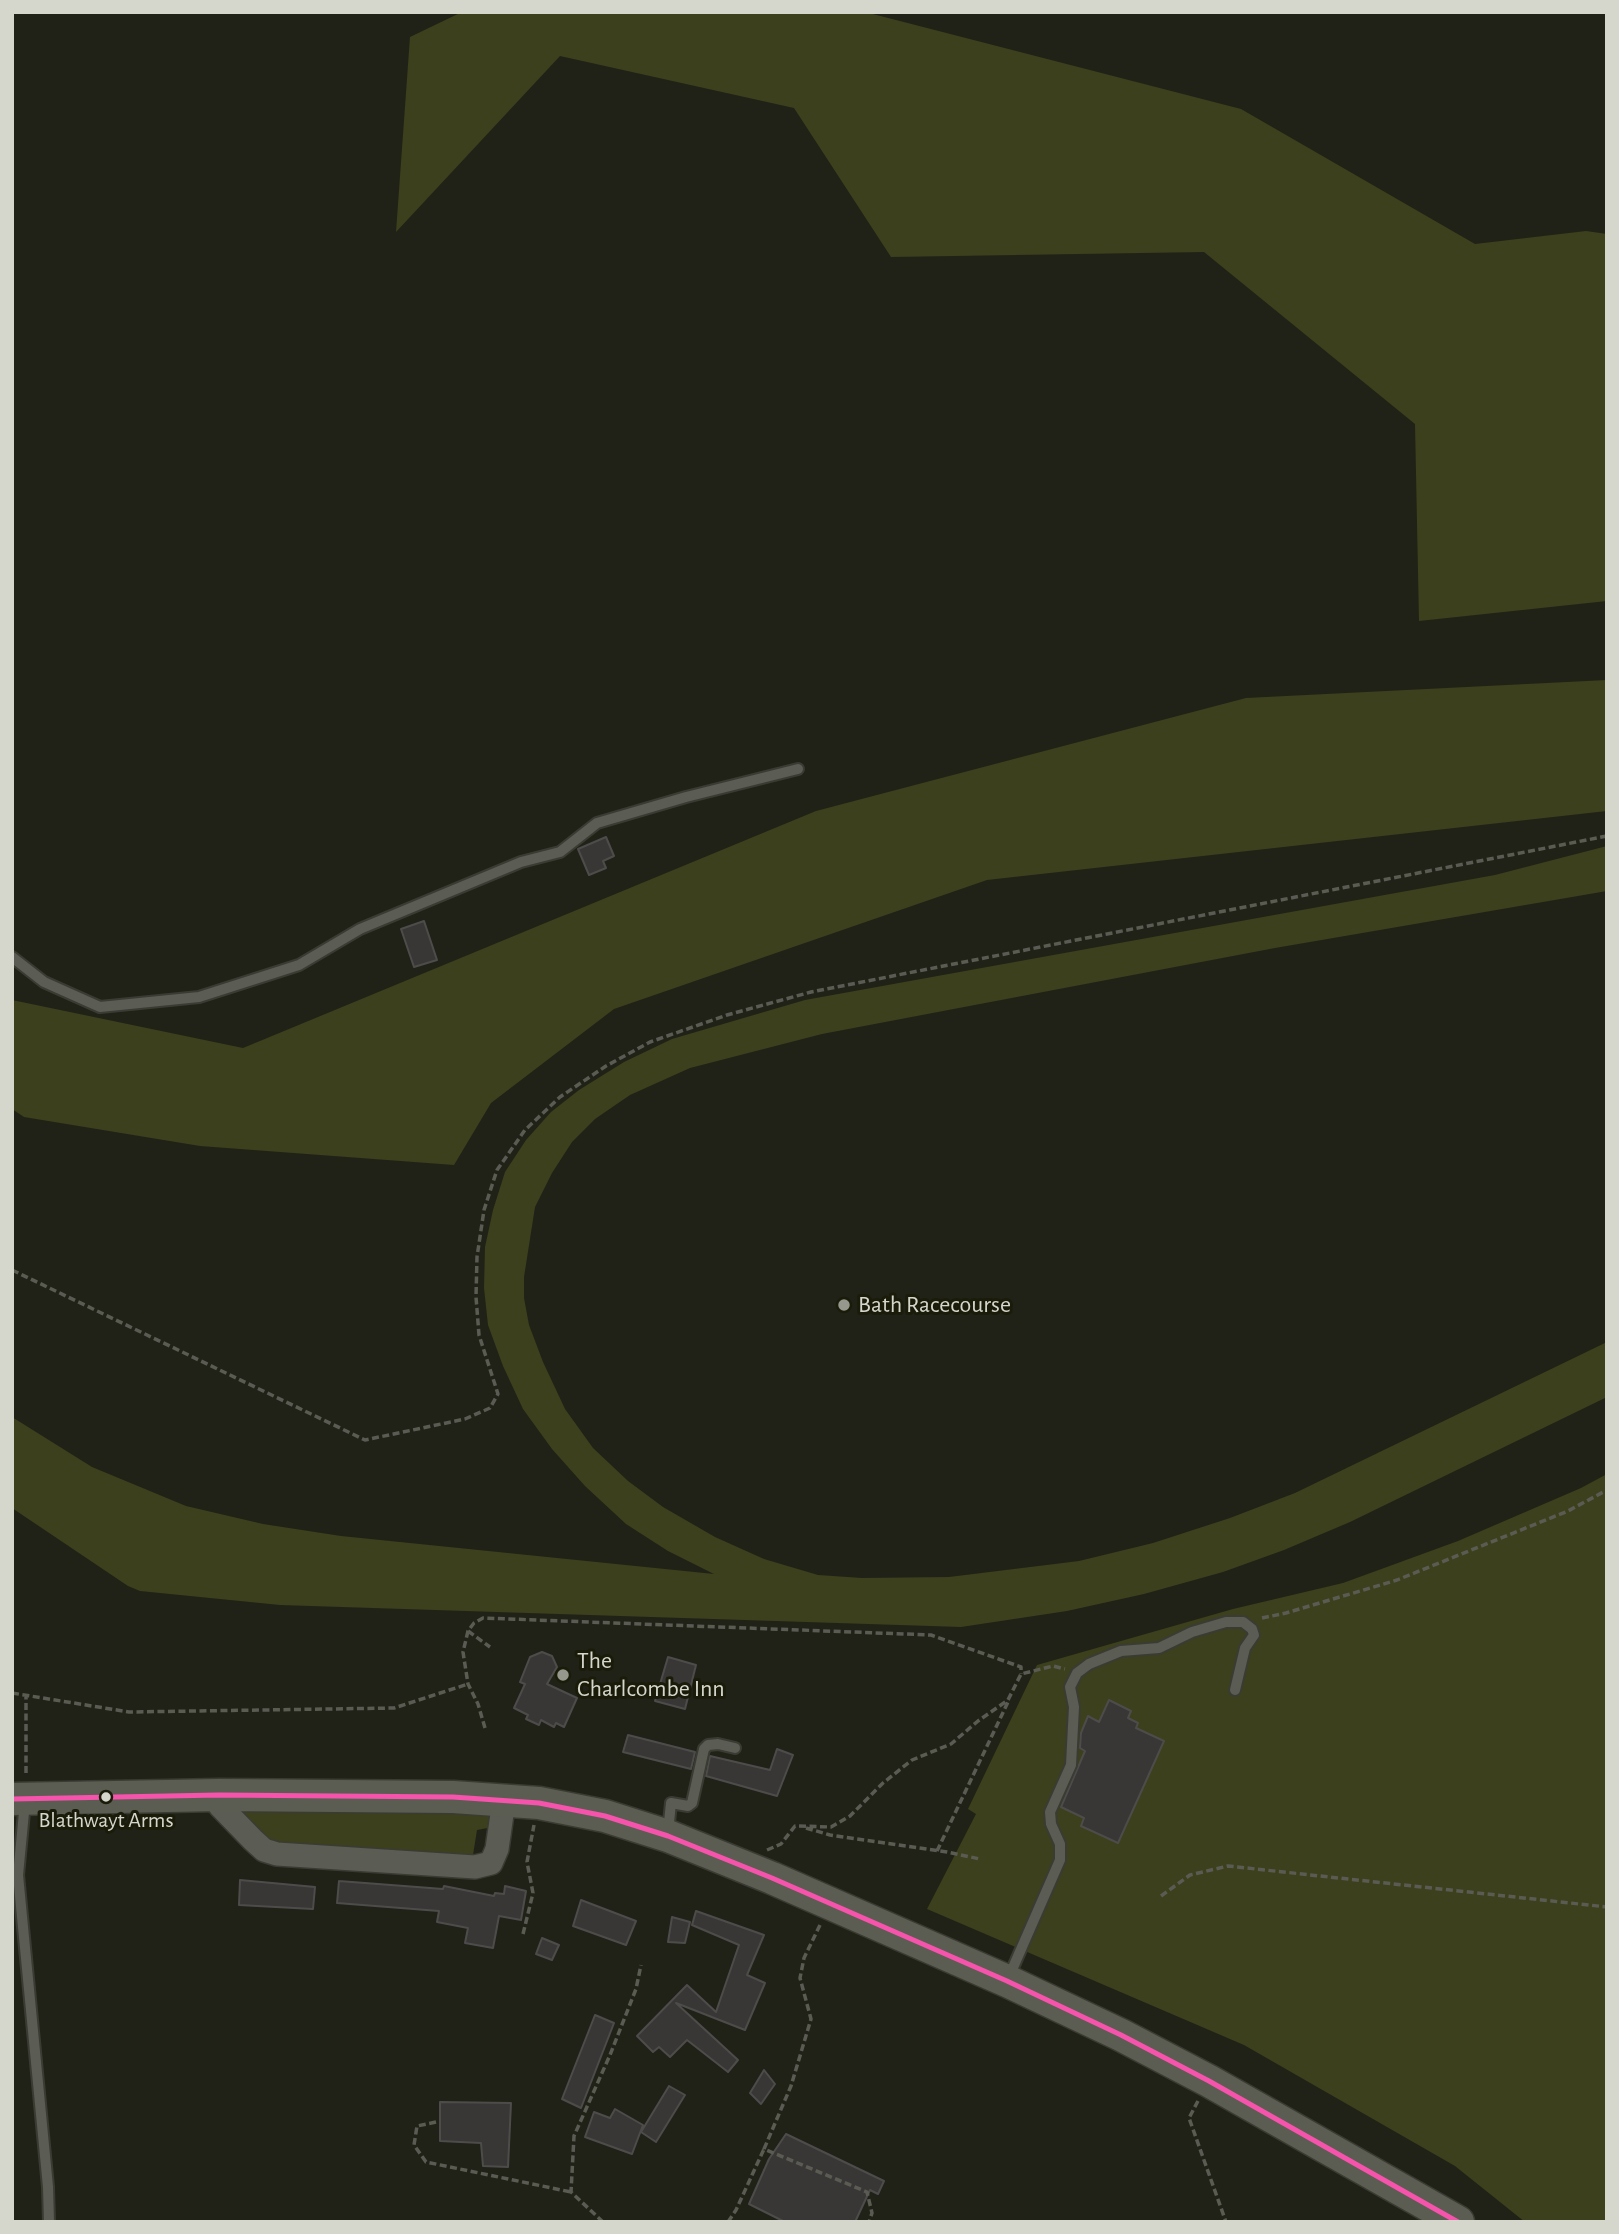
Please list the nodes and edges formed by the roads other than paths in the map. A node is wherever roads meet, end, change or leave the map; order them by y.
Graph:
1 (799, 769) dead end
2 (12, 957) edge
3 (1235, 1690) dead end
4 (735, 1748) dead end
5 (219, 1795) junction
6 (19, 1799) edge
7 (504, 1800) junction
8 (668, 1836) junction
9 (1007, 1981) junction
10 (49, 2222) edge
11 (1458, 2222) edge

1 - 2 lane
3 - 9 lane
4 - 8 lane
5 - 6 street
5 - 7 street
5 - 7 street
6 - 10 lane
7 - 8 street
8 - 9 street
9 - 11 street

